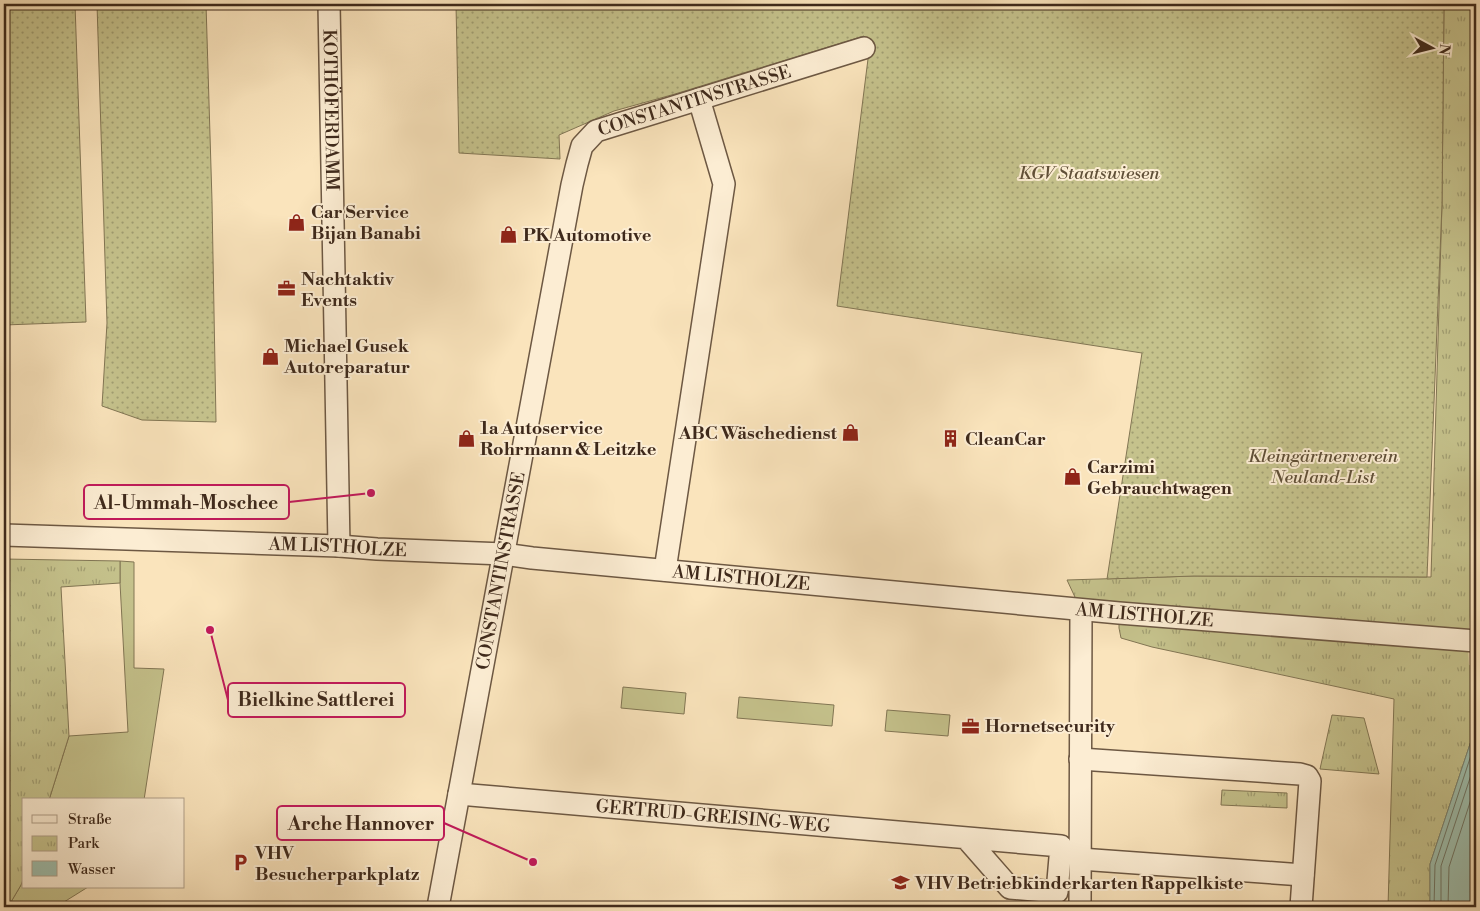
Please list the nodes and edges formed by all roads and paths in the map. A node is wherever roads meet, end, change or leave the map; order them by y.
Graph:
1 (329, 4) edge
2 (864, 48) dead end
3 (699, 99) junction
4 (4, 535) edge
5 (339, 546) junction
6 (504, 554) junction
7 (665, 570) junction
8 (1080, 610) junction
9 (1476, 641) edge
10 (1080, 759) junction
11 (459, 794) junction
12 (967, 839) dead end
13 (1080, 859) junction
14 (1303, 875) junction
15 (438, 907) edge
16 (1080, 907) edge
17 (1301, 907) edge

1 - 5 street, KOTHÖFERDAMM
2 - 3 street, CONSTANTINSTRASSE
3 - 6 street, CONSTANTINSTRASSE
3 - 7 street
4 - 5 street, AM LISTHOLZE
5 - 6 street, AM LISTHOLZE
6 - 7 street, AM LISTHOLZE
6 - 11 street, CONSTANTINSTRASSE
7 - 8 street, AM LISTHOLZE
8 - 9 street, AM LISTHOLZE
8 - 10 street
10 - 13 street
10 - 14 street
11 - 12 street, GERTRUD-GREISING-WEG
11 - 15 street, CONSTANTINSTRASSE
13 - 14 street
13 - 16 street
14 - 17 street

